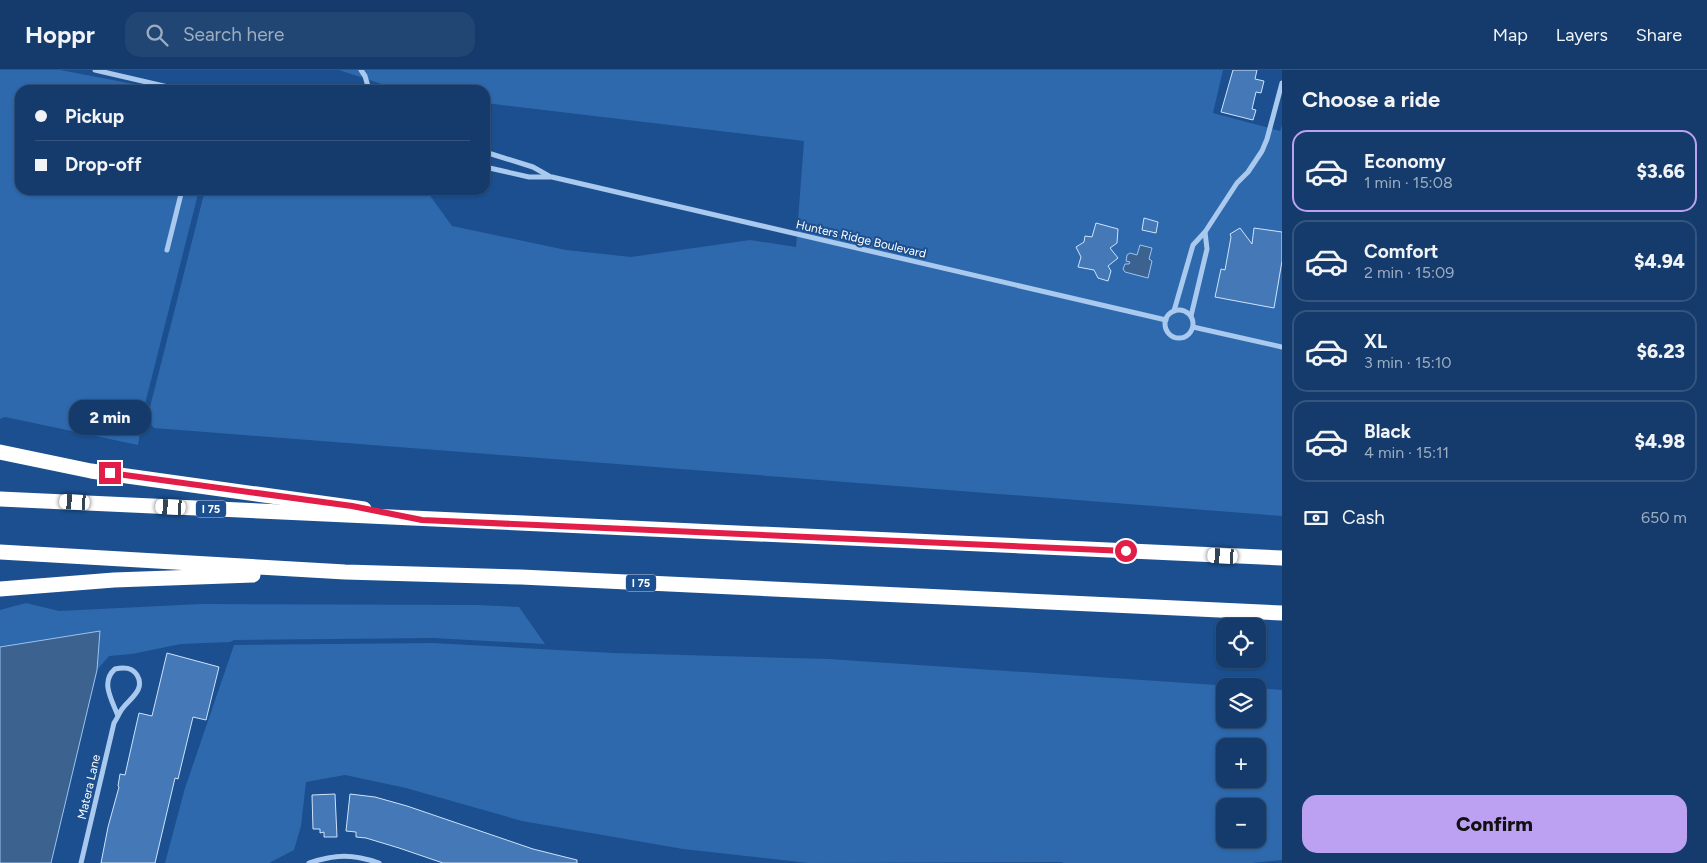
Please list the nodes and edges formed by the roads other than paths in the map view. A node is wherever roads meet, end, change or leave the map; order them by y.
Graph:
1 (95, 70) edge
2 (361, 70) edge
3 (1282, 83) edge
4 (160, 85) edge
5 (368, 85) edge
6 (490, 154) edge
7 (490, 168) edge
8 (552, 177) junction
9 (181, 195) edge
10 (1205, 232) junction
11 (167, 250) dead end
12 (1174, 311) junction
13 (1191, 316) junction
14 (1166, 320) junction
15 (1193, 327) junction
16 (1282, 347) edge
17 (0, 452) edge
18 (0, 499) edge
19 (422, 520) junction
20 (0, 552) edge
21 (1282, 558) edge
22 (345, 572) junction
23 (0, 589) edge
24 (1282, 612) edge
25 (118, 716) junction
26 (81, 863) edge
27 (309, 863) edge
28 (380, 863) edge

1 - 4 street
2 - 5 street
3 - 10 street
6 - 8 street, Hunters Ridge Boulevard
7 - 8 street, Hunters Ridge Boulevard
8 - 14 street, Hunters Ridge Boulevard
9 - 11 street
10 - 12 street
10 - 13 street
12 - 13 street
12 - 14 street
13 - 15 street
14 - 15 street
15 - 16 street
17 - 19 highway
18 - 19 highway, I 75
19 - 21 highway, I 75
20 - 22 highway, I 75
22 - 23 highway
22 - 24 highway, I 75
25 - 25 street, Matera Lane
25 - 26 street, Matera Lane
27 - 28 street

